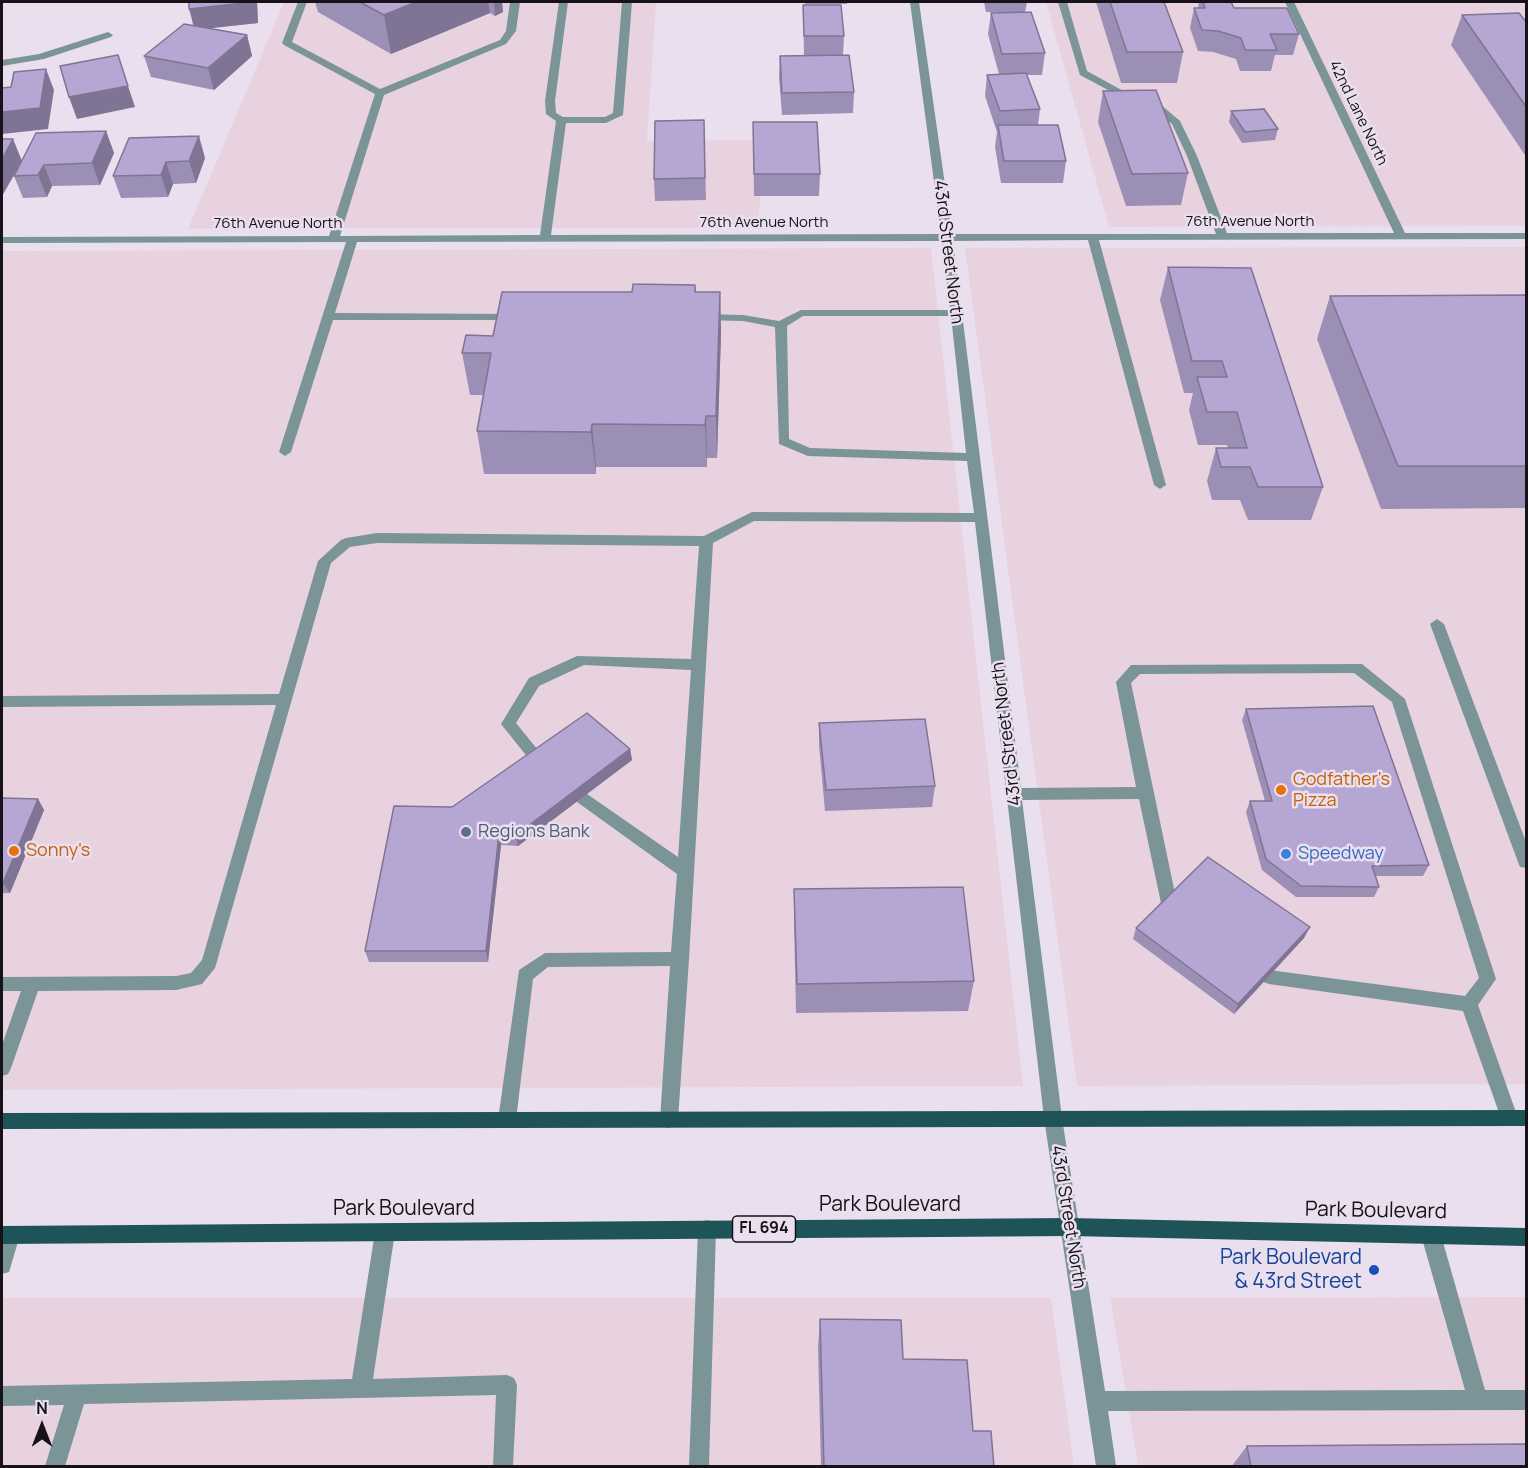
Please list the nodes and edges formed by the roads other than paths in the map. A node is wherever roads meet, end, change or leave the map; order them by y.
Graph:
1 (302, 2) edge
2 (515, 2) edge
3 (563, 2) edge
4 (627, 2) edge
5 (914, 2) edge
6 (1062, 2) edge
7 (1289, 2) edge
8 (108, 35) dead end
9 (2, 63) edge
10 (380, 93) junction
11 (561, 120) junction
12 (1527, 236) edge
13 (1093, 237) junction
14 (1223, 237) junction
15 (1401, 237) junction
16 (545, 238) junction
17 (947, 238) junction
18 (333, 239) junction
19 (353, 239) junction
20 (2, 240) edge
21 (956, 313) junction
22 (329, 316) junction
23 (530, 317) edge
24 (684, 317) edge
25 (782, 325) junction
26 (285, 452) dead end
27 (973, 457) junction
28 (1160, 485) dead end
29 (981, 518) junction
30 (706, 541) junction
31 (1437, 624) dead end
32 (698, 665) junction
33 (285, 699) junction
34 (2, 701) edge
35 (538, 760) edge
36 (1145, 793) junction
37 (1014, 794) junction
38 (582, 798) edge
39 (1527, 862) edge
40 (685, 871) junction
41 (1169, 903) edge
42 (681, 959) junction
43 (1269, 976) edge
44 (2, 984) edge
45 (32, 984) junction
46 (1468, 1004) junction
47 (2, 1068) edge
48 (1053, 1118) junction
49 (1518, 1118) edge
50 (507, 1120) junction
51 (669, 1120) junction
52 (2, 1121) edge
53 (1070, 1227) junction
54 (707, 1229) junction
55 (385, 1232) junction
56 (6, 1235) edge
57 (1431, 1235) junction
58 (1527, 1237) edge
59 (2, 1265) edge
60 (361, 1389) junction
61 (77, 1394) junction
62 (2, 1396) edge
63 (1478, 1400) junction
64 (1527, 1400) edge
65 (1096, 1401) junction
66 (55, 1467) edge
67 (503, 1467) edge
68 (699, 1467) edge
69 (1107, 1467) edge

1 - 10 street
2 - 10 street
3 - 11 street
4 - 11 street
5 - 17 street, 43rd Street North
6 - 14 street
7 - 15 street, 42nd Lane North
8 - 9 street
10 - 18 street
11 - 16 street
12 - 15 street, 76th Avenue North
13 - 14 street, 76th Avenue North
13 - 17 street, 76th Avenue North
13 - 28 street
14 - 15 street, 76th Avenue North
16 - 17 street, 76th Avenue North
16 - 19 street, 76th Avenue North
17 - 21 street, 43rd Street North
18 - 19 street, 76th Avenue North
18 - 20 street, 76th Avenue North
19 - 22 street
21 - 25 street
21 - 27 street, 43rd Street North
22 - 23 street
22 - 26 street
24 - 25 street
25 - 27 street
27 - 29 street, 43rd Street North
29 - 30 street
29 - 37 street, 43rd Street North
30 - 32 street
30 - 33 street
31 - 39 street
32 - 35 street
32 - 40 street
33 - 34 street
33 - 45 street
36 - 37 street
36 - 41 street
36 - 46 street
37 - 48 street, 43rd Street North
38 - 40 street
40 - 42 street
42 - 50 street
42 - 51 street
43 - 46 street
44 - 45 street
45 - 47 street
46 - 49 street
48 - 49 main road
48 - 51 main road
48 - 53 street, 43rd Street North
50 - 51 main road
50 - 52 main road
53 - 54 main road, Park Boulevard / FL 694
53 - 57 main road, Park Boulevard / FL 694
53 - 65 street, 43rd Street North
54 - 55 main road, Park Boulevard / FL 694
54 - 68 street
55 - 56 main road, Park Boulevard / FL 694
55 - 60 street
56 - 59 street
57 - 58 main road, Park Boulevard / FL 694
57 - 63 street
60 - 61 street
60 - 67 street
61 - 62 street
61 - 66 street
63 - 64 street
63 - 65 street
65 - 69 street, 43rd Street North

